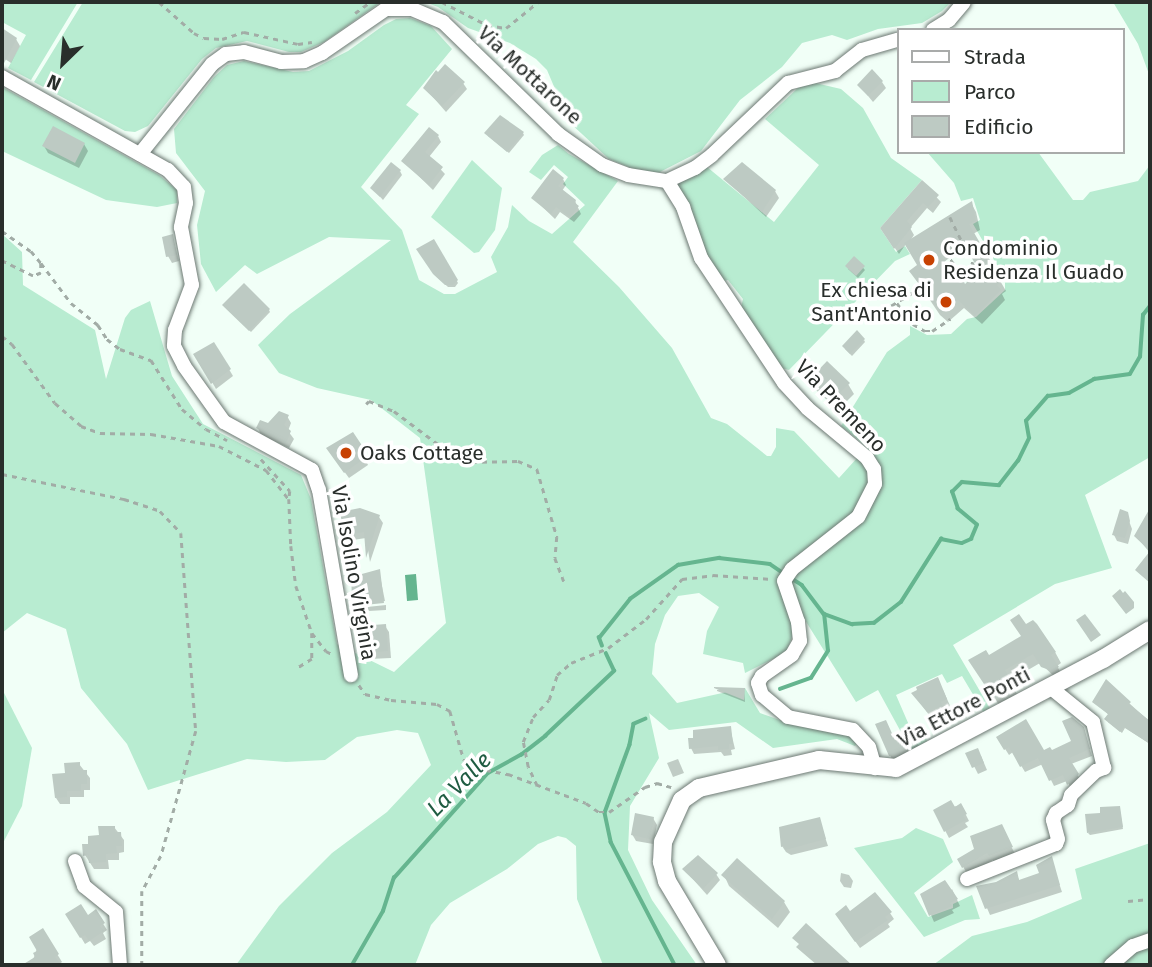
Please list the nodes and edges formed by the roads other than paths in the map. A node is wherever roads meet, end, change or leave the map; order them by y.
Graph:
1 (964, 2) edge
2 (936, 28) edge
3 (897, 40) edge
4 (2, 77) edge
5 (140, 154) junction
6 (667, 181) junction
7 (1150, 630) edge
8 (350, 669) road end
9 (1050, 687) junction
10 (875, 768) junction
11 (75, 861) dead end
12 (967, 879) dead end
13 (1150, 940) edge
14 (120, 965) edge
15 (717, 965) edge
16 (1111, 965) edge

1 - 2 street
3 - 6 street
4 - 5 street
5 - 6 street, Via Mottarone
5 - 8 street, Via Isolino Virginia
6 - 10 street, Via Premeno
7 - 9 street, Via Ettore Ponti
9 - 10 street, Via Ettore Ponti
9 - 12 street
10 - 15 street, Via Ettore Ponti
11 - 14 street
13 - 16 street

